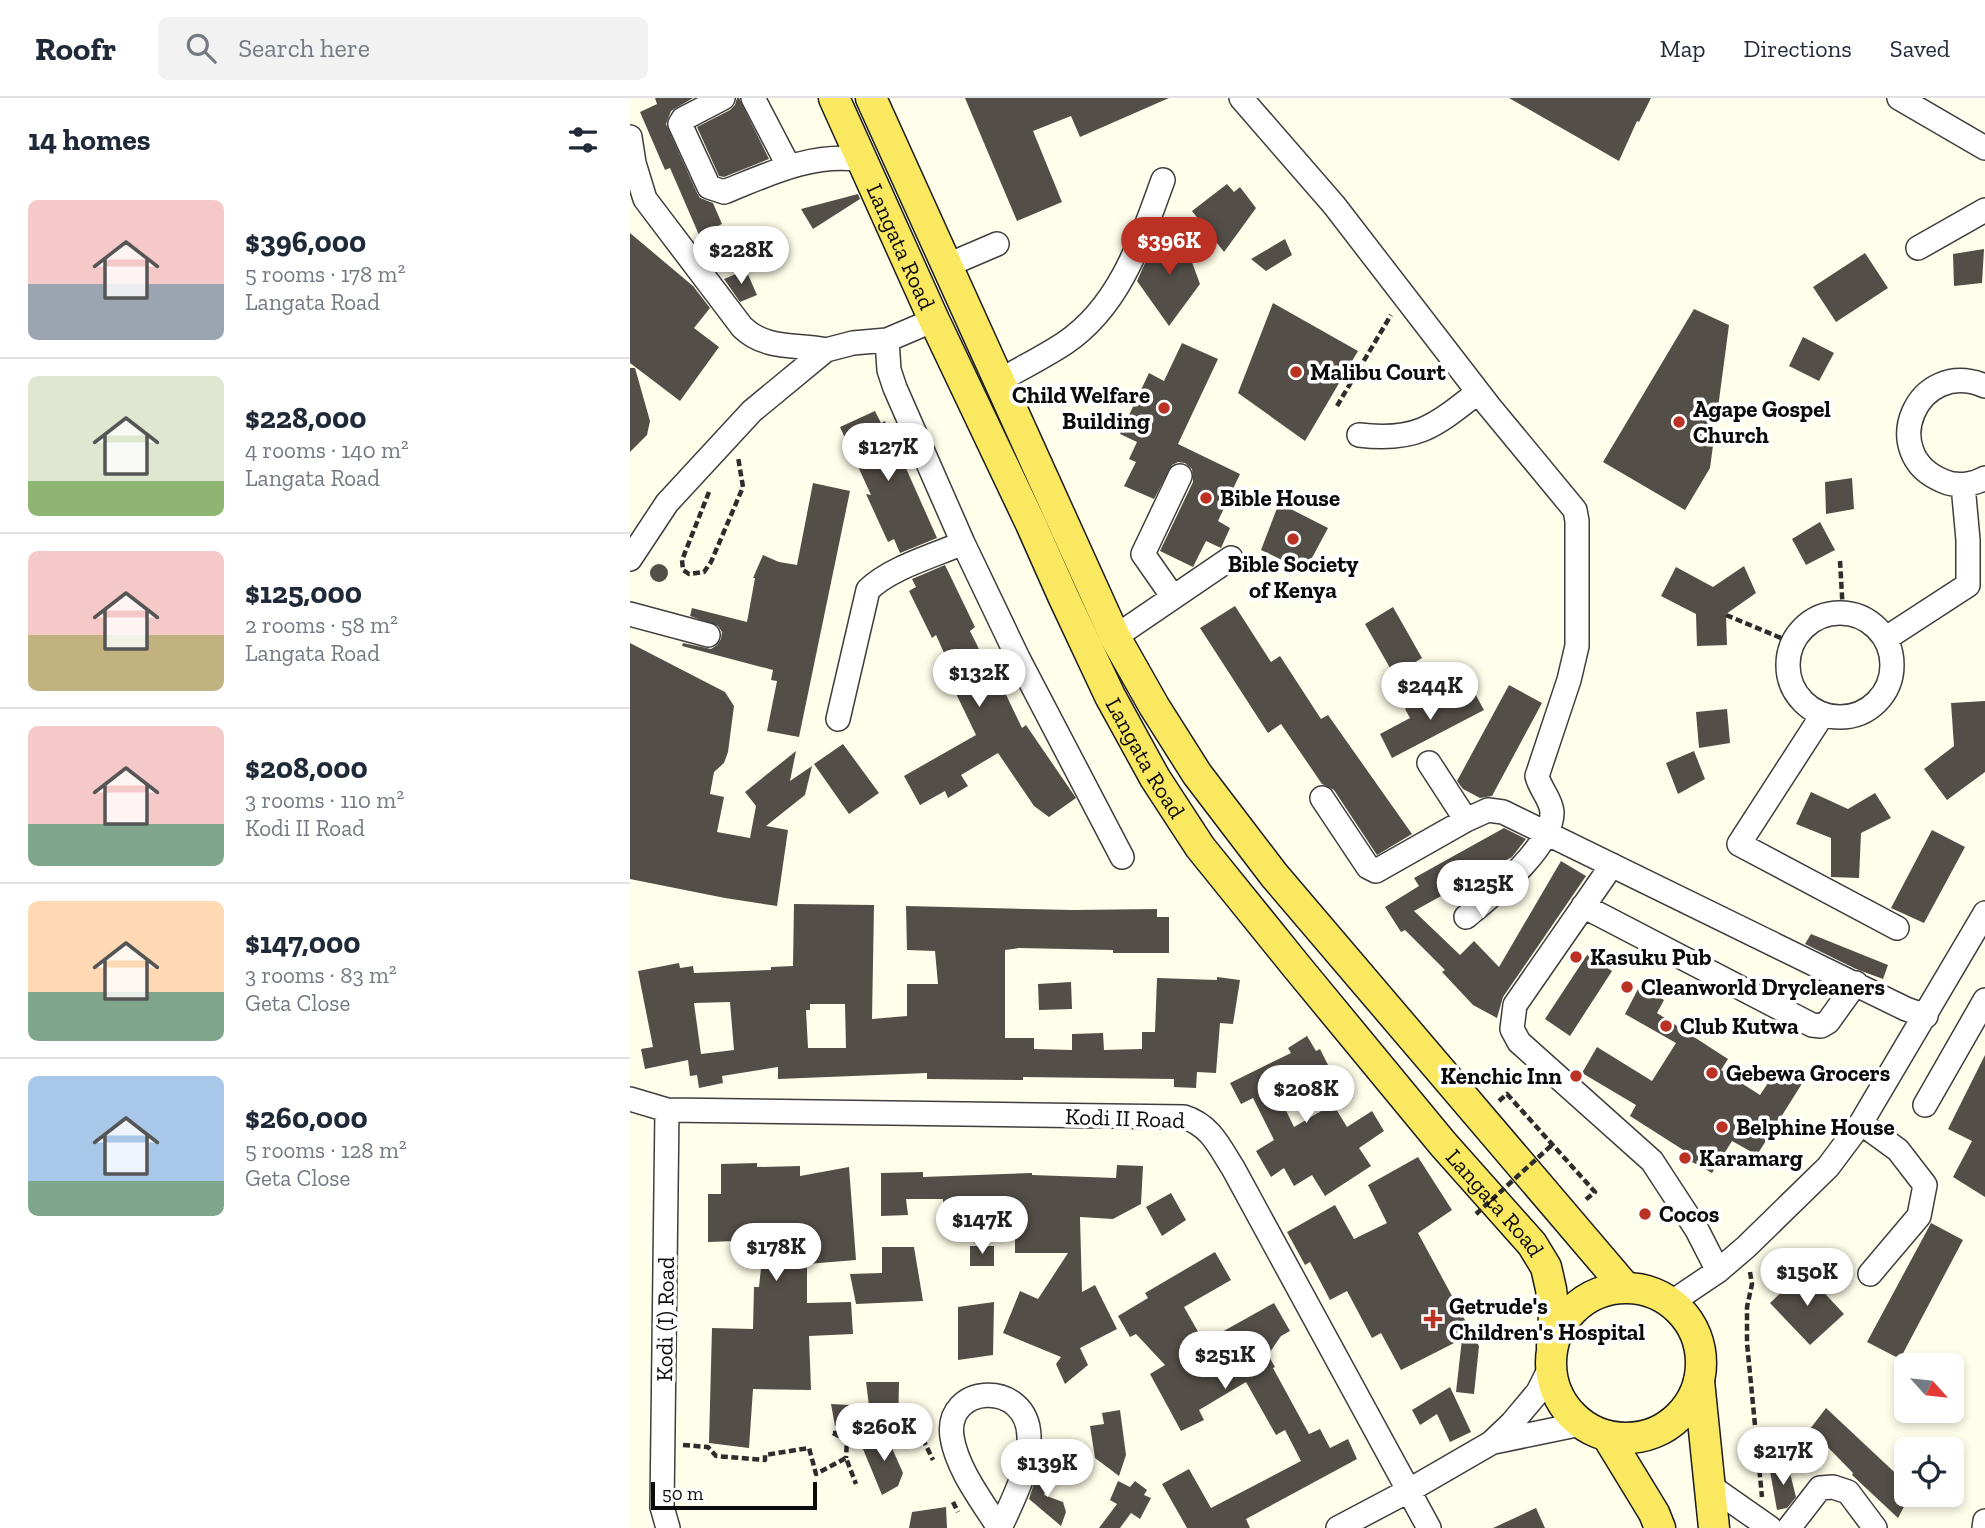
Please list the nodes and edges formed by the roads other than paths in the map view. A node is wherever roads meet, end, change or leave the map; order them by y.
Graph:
1 (723, 98) edge
2 (753, 98) edge
3 (834, 98) edge
4 (871, 98) edge
5 (1241, 98) edge
6 (1899, 98) edge
7 (630, 137) edge
8 (1985, 148) edge
9 (863, 160) junction
10 (789, 167) junction
11 (1163, 180) dead end
12 (1985, 210) edge
13 (997, 244) dead end
14 (1918, 248) dead end
15 (948, 265) junction
16 (934, 320) junction
17 (887, 340) junction
18 (826, 350) junction
19 (999, 381) junction
20 (1985, 386) edge
21 (1478, 392) junction
22 (1359, 435) dead end
23 (1180, 476) dead end
24 (1974, 482) edge
25 (963, 543) junction
26 (1231, 558) dead end
27 (630, 559) edge
28 (1976, 590) edge
29 (1172, 597) junction
30 (630, 614) edge
31 (708, 635) dead end
32 (1115, 637) junction
33 (1885, 639) junction
34 (1823, 714) junction
35 (838, 719) dead end
36 (1429, 763) dead end
37 (1322, 798) dead end
38 (1466, 820) junction
39 (1547, 833) junction
40 (1122, 858) dead end
41 (1612, 865) junction
42 (1583, 906) junction
43 (1466, 917) dead end
44 (1982, 924) edge
45 (1897, 928) dead end
46 (1856, 982) junction
47 (1985, 1000) edge
48 (1926, 1016) junction
49 (630, 1099) edge
50 (1925, 1105) dead end
51 (667, 1110) junction
52 (1861, 1123) junction
53 (1718, 1271) junction
54 (1870, 1274) dead end
55 (1625, 1287) junction
56 (1672, 1302) junction
57 (1551, 1357) junction
58 (1699, 1381) junction
59 (1594, 1430) junction
60 (1491, 1443) junction
61 (1710, 1486) junction
62 (1408, 1491) junction
63 (1985, 1521) edge
64 (1767, 1526) edge
65 (667, 1528) edge
66 (1000, 1528) edge
67 (1338, 1528) edge
68 (1429, 1528) edge
69 (1660, 1528) edge
70 (1714, 1528) edge
71 (1789, 1528) edge
72 (1875, 1528) edge
73 (1984, 1528) edge

1 - 10 street
2 - 10 street
3 - 9 main road, Langata Road
4 - 15 main road, Langata Road
5 - 21 street
6 - 8 street
7 - 18 street
9 - 10 street
9 - 16 main road, Langata Road
11 - 19 street
12 - 14 street
13 - 15 street
15 - 19 main road, Langata Road
16 - 17 street
16 - 57 main road, Langata Road
17 - 18 street
17 - 25 street
18 - 27 street
19 - 32 main road, Langata Road
20 - 24 street
21 - 22 street
21 - 39 street
23 - 29 street
24 - 28 street
25 - 35 street
25 - 40 street
26 - 29 street
28 - 33 street
29 - 32 street
30 - 31 street
32 - 55 main road, Langata Road
33 - 34 street
33 - 34 street
34 - 45 street
36 - 38 street
37 - 38 street
38 - 39 street
39 - 41 street
39 - 43 street
41 - 42 street
41 - 46 street
42 - 46 street
42 - 53 street
44 - 48 street
46 - 48 street
47 - 50 street
48 - 52 street
49 - 51 street
51 - 62 street, Kodi II Road
51 - 65 street, Kodi (I) Road
52 - 53 street
52 - 54 street
53 - 56 street
55 - 56 main road
55 - 57 main road
56 - 58 main road
57 - 59 main road
57 - 60 street
58 - 59 main road
58 - 61 main road
59 - 60 street
59 - 69 main road
60 - 62 street
61 - 64 street
61 - 70 main road
62 - 67 street
62 - 68 street
63 - 73 street
66 - 66 street
71 - 72 street

